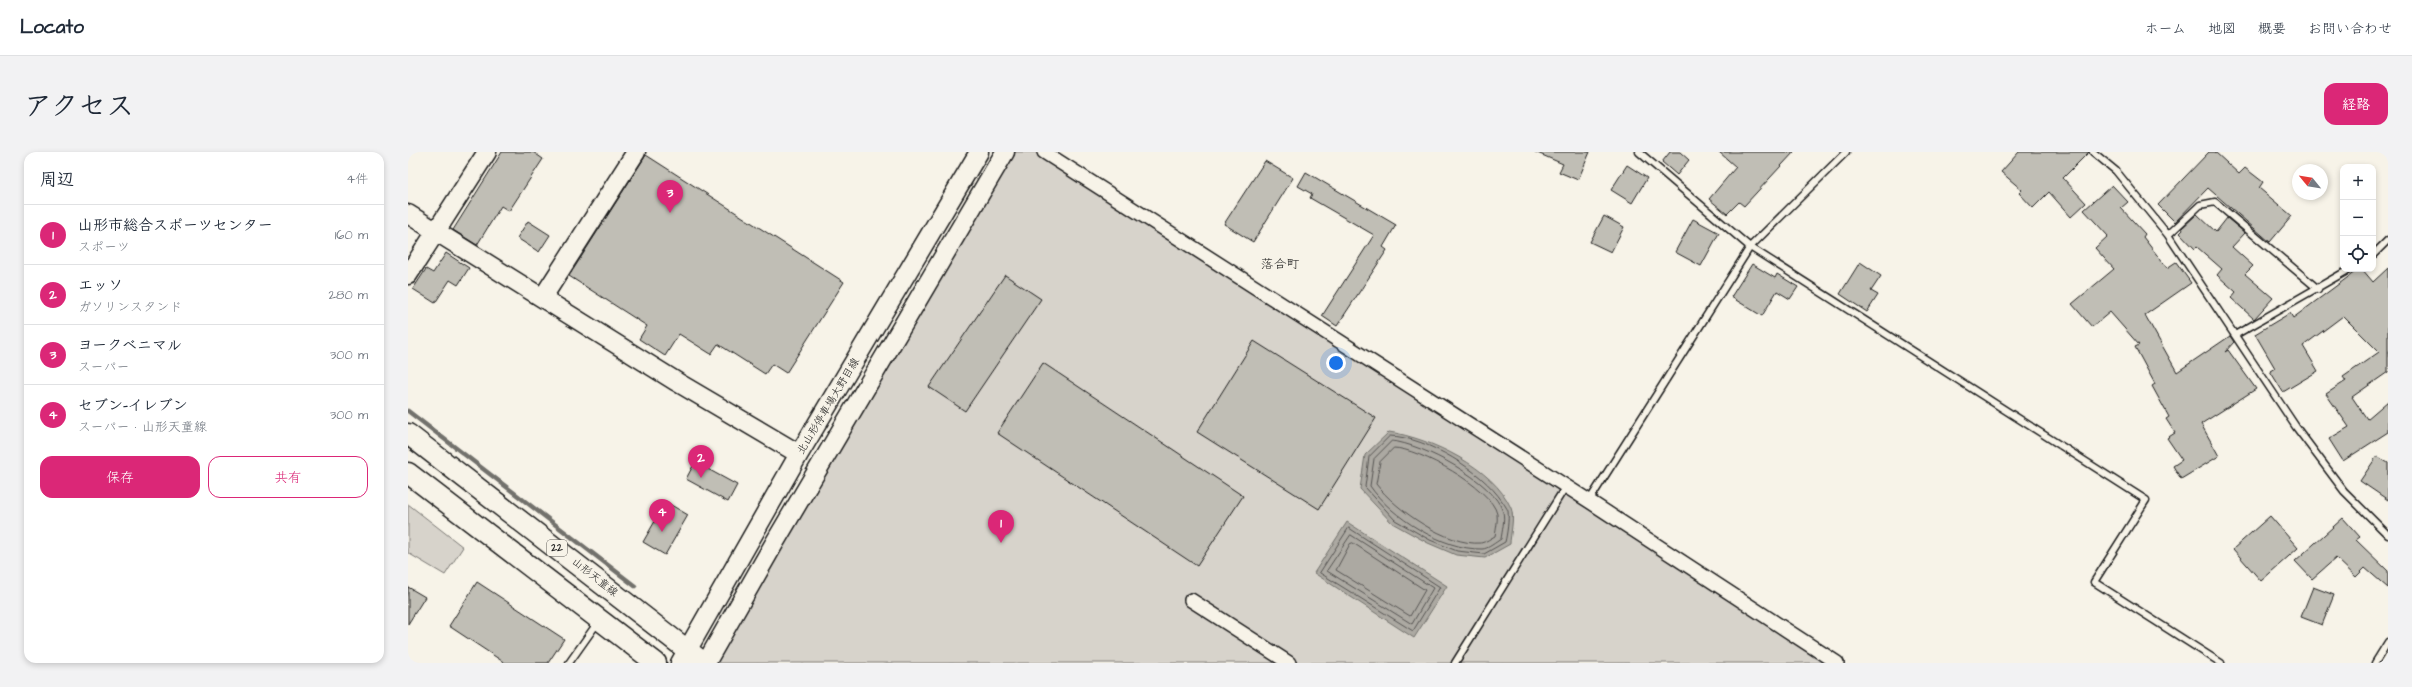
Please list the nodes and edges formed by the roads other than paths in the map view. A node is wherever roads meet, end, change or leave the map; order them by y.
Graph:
1 (487, 152) edge
2 (636, 152) edge
3 (980, 152) edge
4 (1005, 152) edge
5 (1044, 152) edge
6 (1639, 152) edge
7 (1846, 152) edge
8 (2093, 152) edge
9 (408, 214) edge
10 (436, 231) junction
11 (2168, 235) junction
12 (2388, 240) edge
13 (1750, 247) junction
14 (2376, 252) edge
15 (2345, 272) edge
16 (408, 276) edge
17 (2318, 289) junction
18 (543, 297) junction
19 (2236, 335) junction
20 (408, 434) edge
21 (799, 454) junction
22 (408, 473) edge
23 (1566, 486) junction
24 (1589, 500) junction
25 (2388, 536) edge
26 (1191, 600) dead end
27 (599, 620) junction
28 (2388, 642) edge
29 (684, 656) edge
30 (569, 663) edge
31 (656, 663) edge
32 (705, 663) edge
33 (1289, 663) edge
34 (1455, 663) edge
35 (1837, 663) edge
36 (2221, 663) edge
37 (2375, 663) edge

1 - 10 main road
2 - 18 main road
3 - 21 main road, 北山形停車場大野目線
4 - 32 main road, 北山形停車場大野目線
5 - 23 street
6 - 13 lane
7 - 13 lane
8 - 11 lane
9 - 10 main road
10 - 16 main road
10 - 18 main road
11 - 17 lane
11 - 19 lane
12 - 14 lane
13 - 24 lane
13 - 36 lane
15 - 17 lane
17 - 19 lane
18 - 21 main road
19 - 25 lane
20 - 29 main road, 山形天童線 / 22
21 - 29 main road, 北山形停車場大野目線
22 - 27 main road
23 - 24 street
23 - 34 lane
24 - 35 street
26 - 33 street
27 - 30 lane
27 - 31 main road
28 - 37 lane
29 - 32 main road, 山形天童線 / 22

